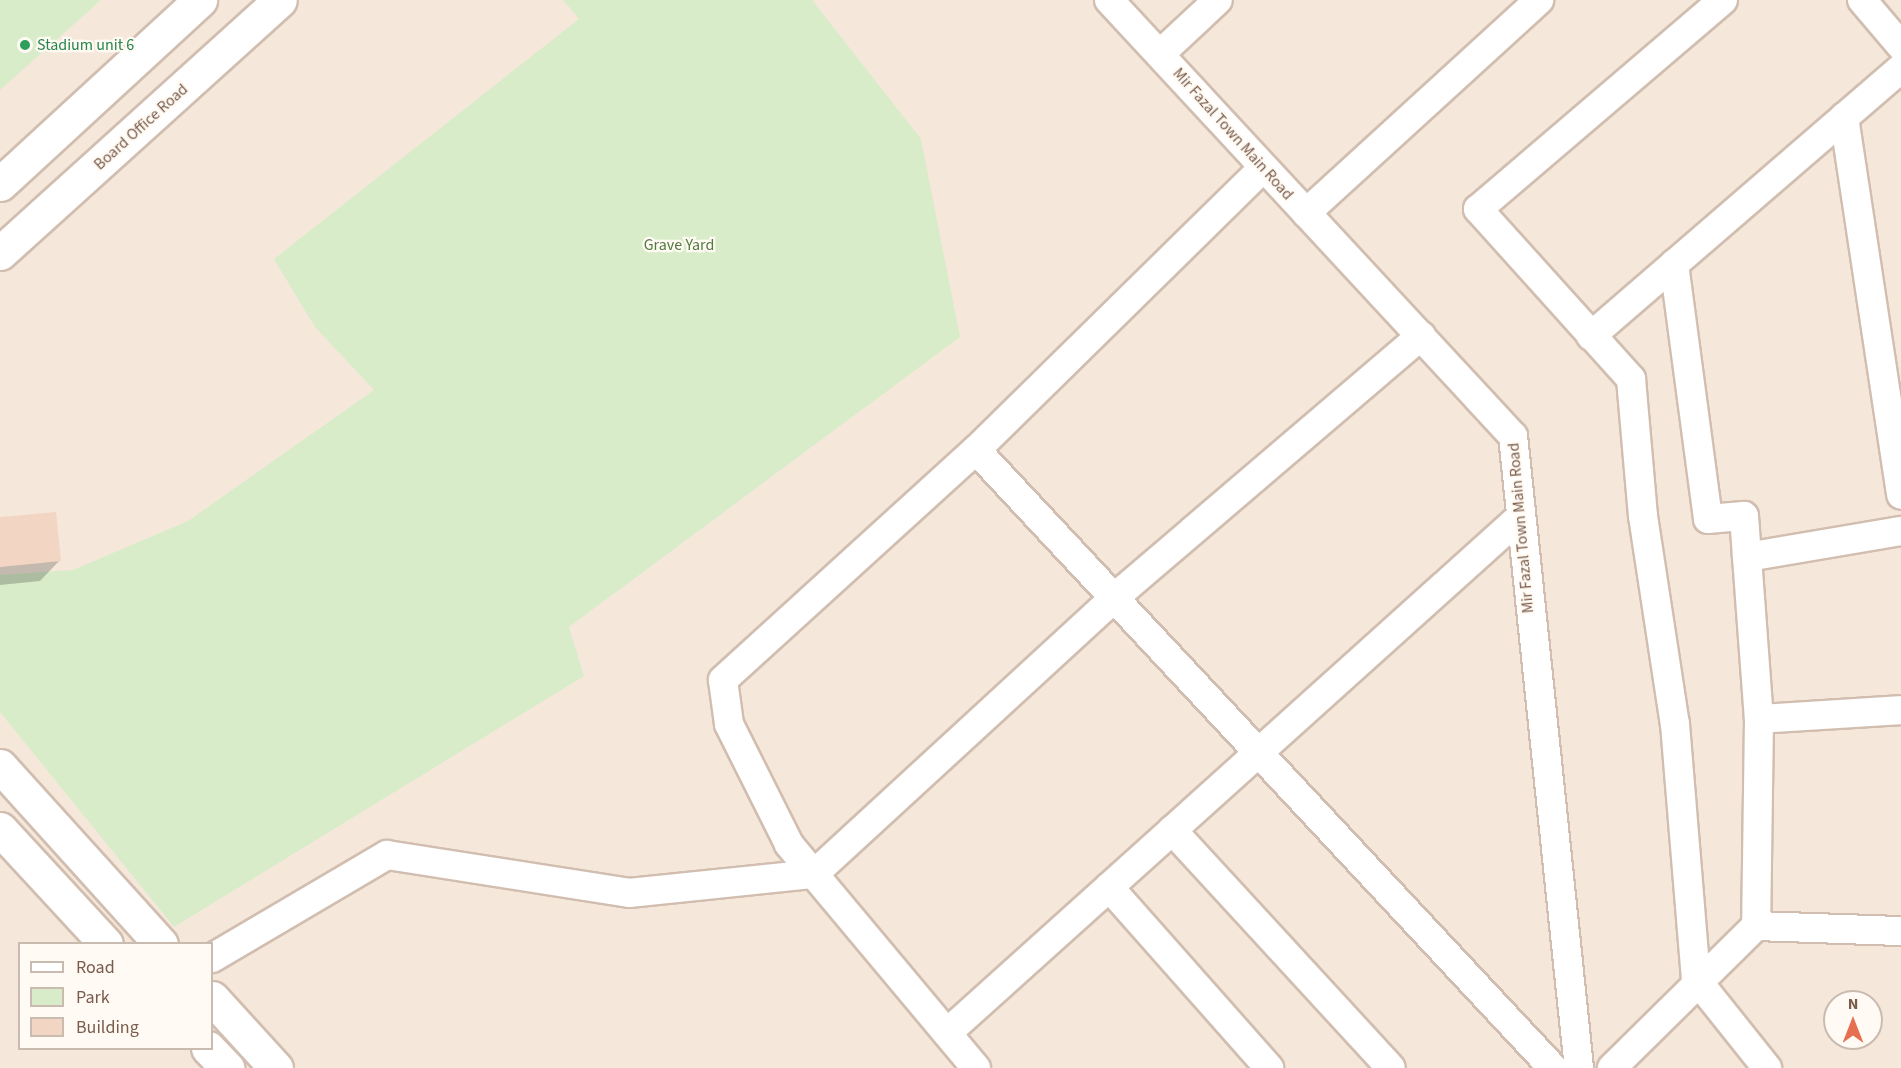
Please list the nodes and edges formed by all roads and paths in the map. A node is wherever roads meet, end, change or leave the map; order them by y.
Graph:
1 (200, 0) edge
2 (280, 0) edge
3 (1110, 0) edge
4 (1218, 0) edge
5 (1539, 0) edge
6 (1723, 0) edge
7 (1862, 0) edge
8 (1901, 46) edge
9 (1160, 54) junction
10 (1901, 68) edge
11 (1844, 117) junction
12 (1261, 170) junction
13 (0, 184) edge
14 (1306, 213) junction
15 (0, 253) edge
16 (1674, 264) junction
17 (1421, 336) junction
18 (1591, 336) junction
19 (1893, 394) edge
20 (976, 450) junction
21 (1901, 495) edge
22 (1518, 519) junction
23 (1901, 531) edge
24 (1747, 557) junction
25 (1114, 598) junction
26 (1901, 710) edge
27 (1758, 719) junction
28 (1258, 753) junction
29 (0, 766) edge
30 (0, 829) edge
31 (1172, 830) junction
32 (814, 874) junction
33 (1109, 887) junction
34 (1756, 926) junction
35 (1901, 932) edge
36 (104, 942) edge
37 (159, 942) edge
38 (213, 957) edge
39 (1696, 979) junction
40 (213, 999) edge
41 (947, 1033) junction
42 (210, 1050) edge
43 (265, 1056) edge
44 (227, 1068) edge
45 (976, 1068) edge
46 (1269, 1068) edge
47 (1391, 1068) edge
48 (1553, 1068) edge
49 (1579, 1068) edge
50 (1612, 1068) edge
51 (1767, 1068) edge

1 - 13 street
2 - 15 street, Board Office Road
3 - 9 street, Mir Fazal Town Main Road
4 - 9 street
5 - 14 street
6 - 18 street
7 - 8 street
9 - 12 street, Mir Fazal Town Main Road
10 - 11 street
11 - 16 street
11 - 19 street
12 - 14 street, Mir Fazal Town Main Road
12 - 20 street
14 - 17 street, Mir Fazal Town Main Road
16 - 18 street
16 - 24 street
17 - 22 street, Mir Fazal Town Main Road
17 - 25 street
18 - 39 street
19 - 21 street
20 - 25 street
20 - 32 street
22 - 28 street
22 - 49 street, Mir Fazal Town Main Road
23 - 24 street
24 - 27 street
25 - 28 street
25 - 32 street
26 - 27 street
27 - 34 street
28 - 31 street
28 - 48 street
29 - 37 street
30 - 36 street
31 - 33 street
31 - 47 street
32 - 38 street
32 - 41 street
33 - 41 street
33 - 46 street
34 - 35 street
34 - 39 street
39 - 50 street
39 - 51 street
40 - 43 street
41 - 45 street
42 - 44 street
43 - 44 street

